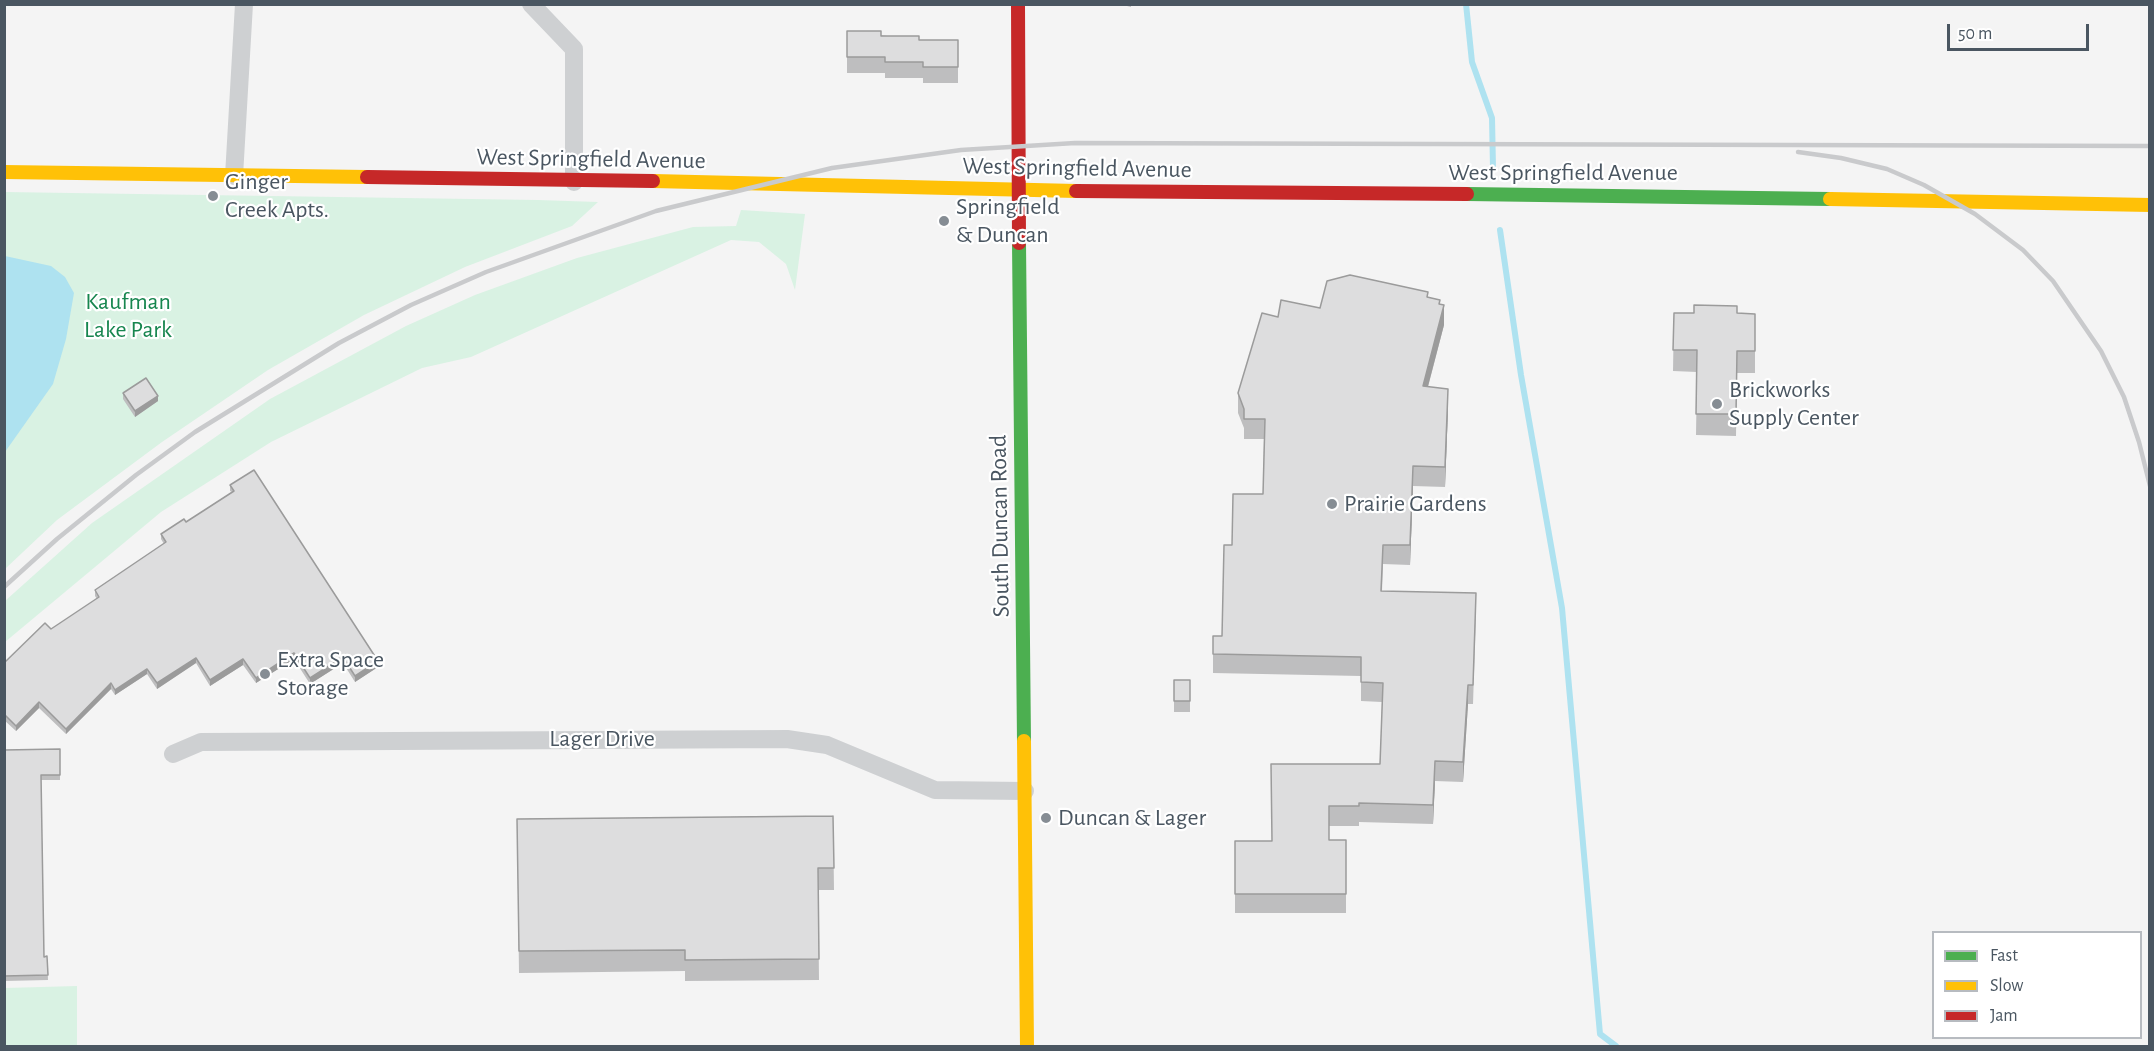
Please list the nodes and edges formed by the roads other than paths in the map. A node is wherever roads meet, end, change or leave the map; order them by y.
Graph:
1 (244, 4) edge
2 (531, 4) edge
3 (1018, 4) edge
4 (4, 172) edge
5 (234, 176) junction
6 (574, 182) junction
7 (1018, 190) junction
8 (2150, 205) edge
9 (173, 754) dead end
10 (1025, 790) junction
11 (1027, 1047) edge

1 - 5 street
2 - 6 street
3 - 7 main road, South Duncan Road
4 - 5 main road, West Springfield Avenue
5 - 6 main road, West Springfield Avenue
6 - 7 main road, West Springfield Avenue
7 - 8 main road, West Springfield Avenue
7 - 10 main road, South Duncan Road
9 - 10 street, Lager Drive
10 - 11 main road, South Duncan Road

